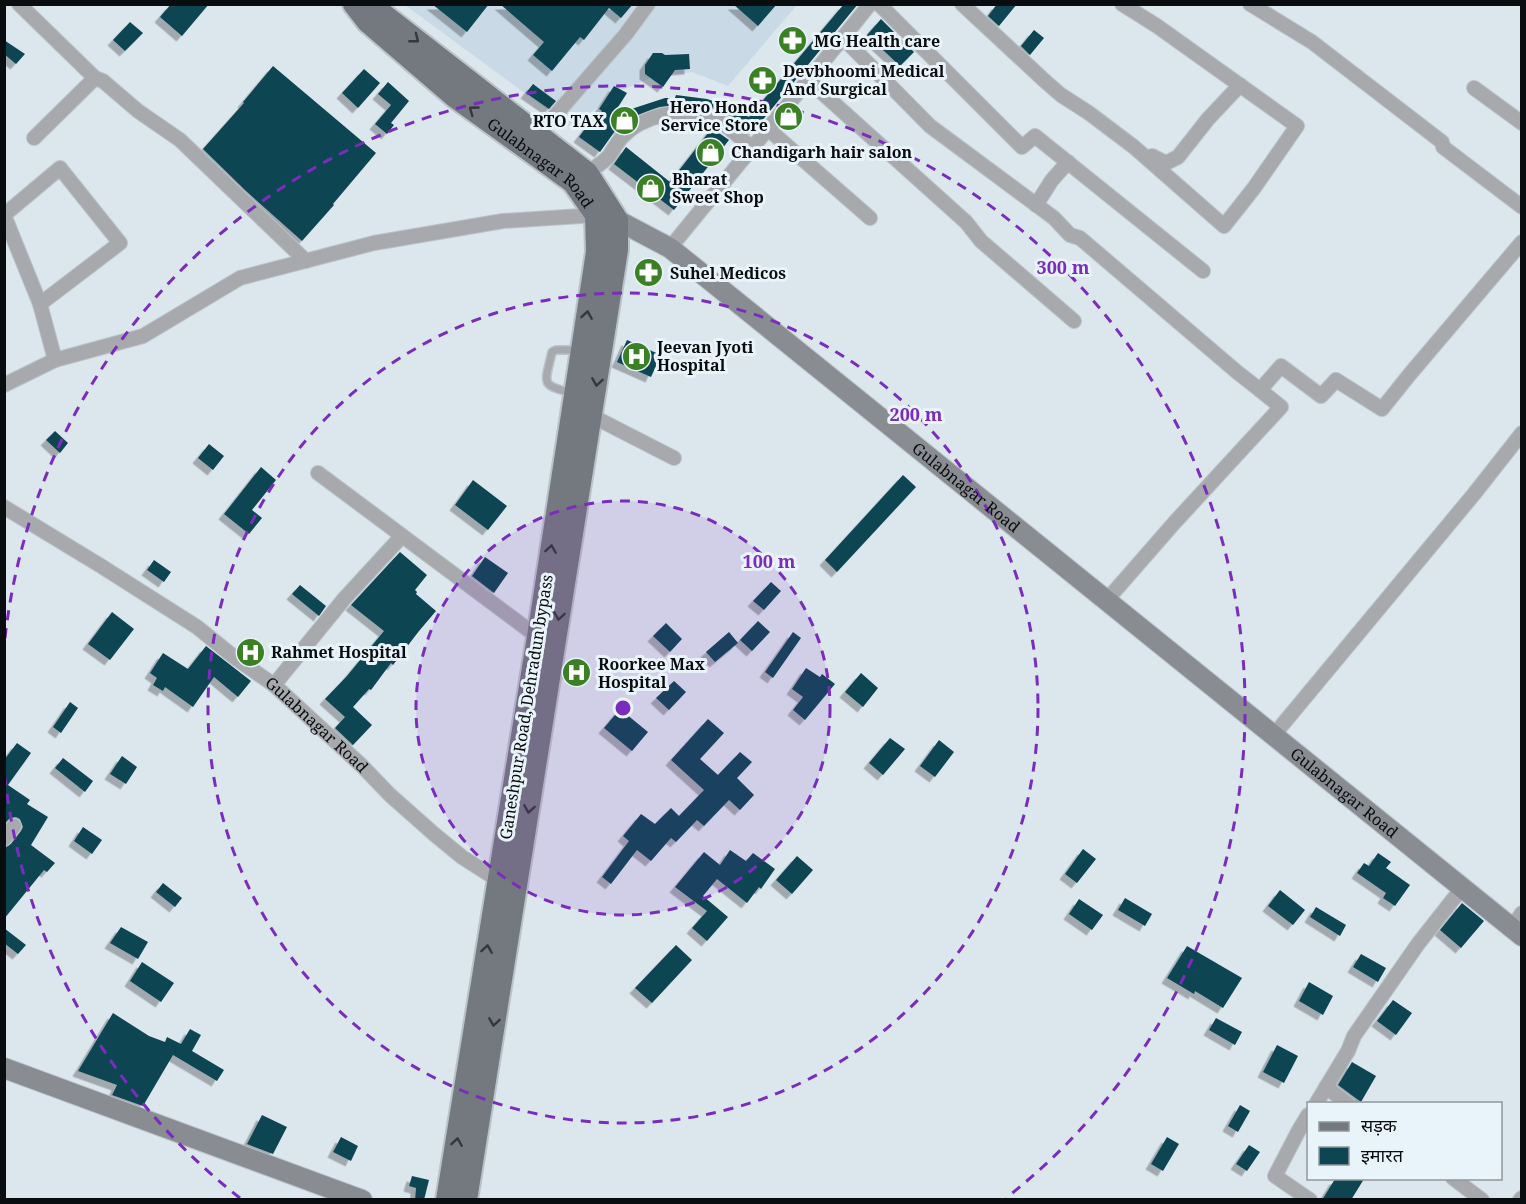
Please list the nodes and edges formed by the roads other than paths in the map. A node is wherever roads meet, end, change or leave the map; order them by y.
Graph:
1 (19, 4) edge
2 (354, 4) edge
3 (368, 4) edge
4 (648, 4) edge
5 (870, 4) edge
6 (879, 4) edge
7 (962, 4) edge
8 (1122, 4) edge
9 (1250, 4) edge
10 (843, 38) junction
11 (95, 78) junction
12 (809, 81) junction
13 (1240, 85) junction
14 (1474, 88) dead end
15 (1521, 123) edge
16 (768, 129) junction
17 (538, 135) junction
18 (34, 138) dead end
19 (1134, 147) junction
20 (752, 148) junction
21 (1068, 162) junction
22 (587, 173) junction
23 (1036, 205) junction
24 (1521, 207) edge
25 (5, 215) edge
26 (606, 218) junction
27 (870, 218) dead end
28 (1521, 242) edge
29 (670, 248) junction
30 (306, 261) junction
31 (1203, 271) dead end
32 (40, 304) junction
33 (1074, 321) dead end
34 (582, 350) junction
35 (55, 360) junction
36 (4, 385) edge
37 (1260, 390) junction
38 (575, 394) junction
39 (592, 416) junction
40 (1521, 433) edge
41 (674, 458) dead end
42 (318, 473) dead end
43 (4, 507) edge
44 (402, 536) junction
45 (1106, 601) junction
46 (537, 637) junction
47 (274, 685) junction
48 (1273, 736) junction
49 (14, 826) dead end
50 (4, 839) edge
51 (498, 879) junction
52 (1462, 888) junction
53 (1518, 926) edge
54 (4, 1068) edge
55 (1326, 1088) junction
56 (1317, 1102) edge
57 (1345, 1102) edge
58 (1307, 1117) edge
59 (1454, 1180) edge
60 (362, 1200) edge
61 (447, 1200) edge
62 (466, 1200) edge
63 (1311, 1200) edge
64 (1482, 1200) edge

1 - 11 street
26 -> 2 main road, Gulabnagar Road
3 -> 17 main road
4 - 17 street
5 - 10 street
6 - 21 street
7 - 19 street
8 - 13 street
9 - 24 street
10 - 12 street
10 - 23 street
11 - 18 street
11 - 30 street
12 - 16 street
12 - 33 street
13 - 19 street
13 - 19 street
14 - 15 street
16 - 20 street
16 - 27 street
17 - 22 main road
20 - 22 street
20 - 29 street
21 - 23 street
21 - 31 street
22 - 26 main road
23 - 37 street
25 - 32 street
25 - 32 street
26 - 29 main road, Gulabnagar Road
26 - 30 street
34 -> 26 main road, Ganeshpur Road, Dehradun bypass
26 -> 39 main road
28 - 37 street
29 - 45 main road, Gulabnagar Road
30 - 35 street
32 - 35 street
34 - 38 main road, Ganeshpur Road, Dehradun bypass
34 - 38 lane
35 - 36 street
37 - 45 street
46 -> 38 main road, Ganeshpur Road, Dehradun bypass
39 - 41 street
39 -> 62 main road
40 - 48 street
42 - 44 street
43 - 47 street, Gulabnagar Road
44 - 46 street
44 - 47 street
45 - 48 main road, Gulabnagar Road
46 - 51 main road, Ganeshpur Road, Dehradun bypass
47 - 51 street, Gulabnagar Road
48 - 52 main road, Gulabnagar Road
49 - 50 street
61 -> 51 main road, Ganeshpur Road, Dehradun bypass
52 - 53 main road, Gulabnagar Road
52 - 55 street
54 - 60 main road
55 - 56 street
55 - 57 street
58 - 63 street
59 - 64 street

